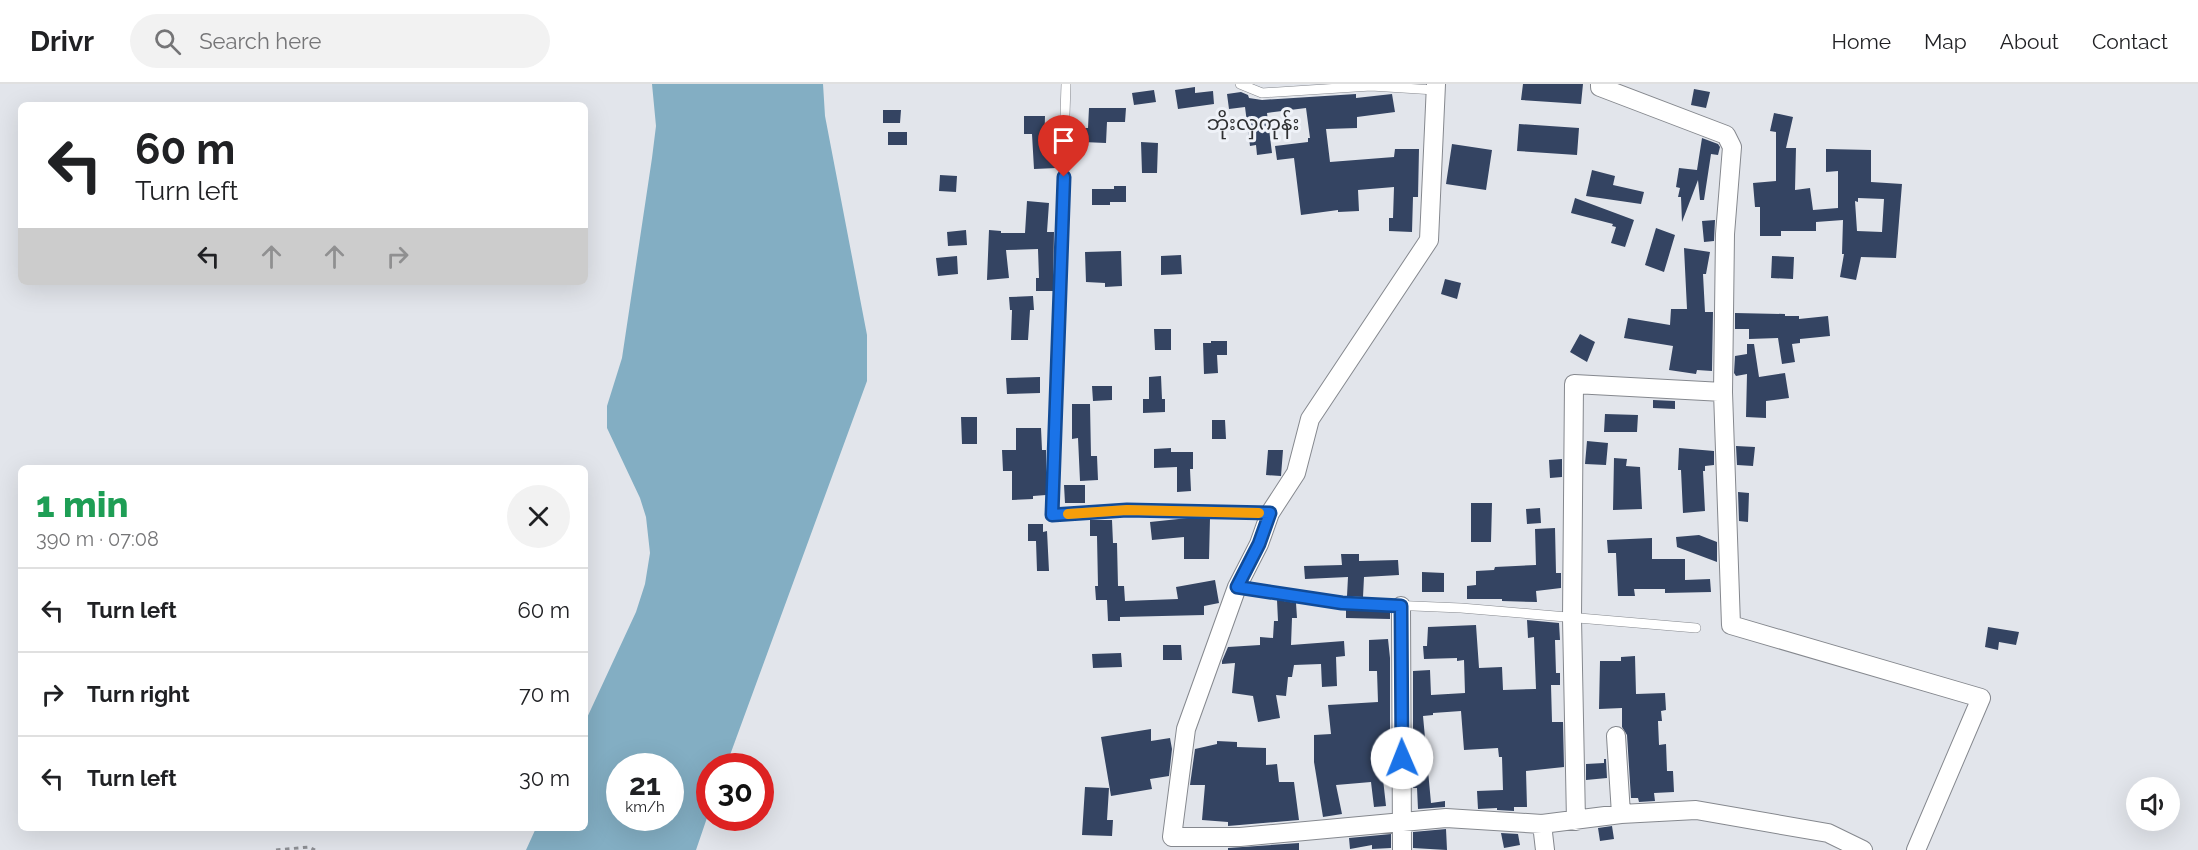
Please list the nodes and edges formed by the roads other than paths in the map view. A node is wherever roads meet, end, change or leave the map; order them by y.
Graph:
1 (1066, 84) edge
2 (1240, 84) edge
3 (1600, 84) edge
4 (1371, 85) edge
5 (1436, 87) edge
6 (1723, 392) junction
7 (1270, 513) junction
8 (1237, 587) junction
9 (1401, 606) junction
10 (1572, 618) junction
11 (1696, 627) dead end
12 (1616, 736) dead end
13 (1621, 814) junction
14 (1576, 821) junction
15 (1402, 823) junction
16 (1542, 824) junction
17 (1401, 850) edge
18 (1545, 850) edge
19 (1863, 850) edge
20 (1916, 850) edge

1 - 7 lane
2 - 4 lane
3 - 6 street
4 - 5 lane
5 - 7 street
6 - 10 street
6 - 20 street
7 - 8 street
8 - 9 lane
8 - 15 street
9 - 10 lane
9 - 15 street
10 - 11 lane
10 - 14 street
12 - 13 street
13 - 14 street
13 - 19 street
14 - 16 street
15 - 16 street
15 - 17 street
16 - 18 street

